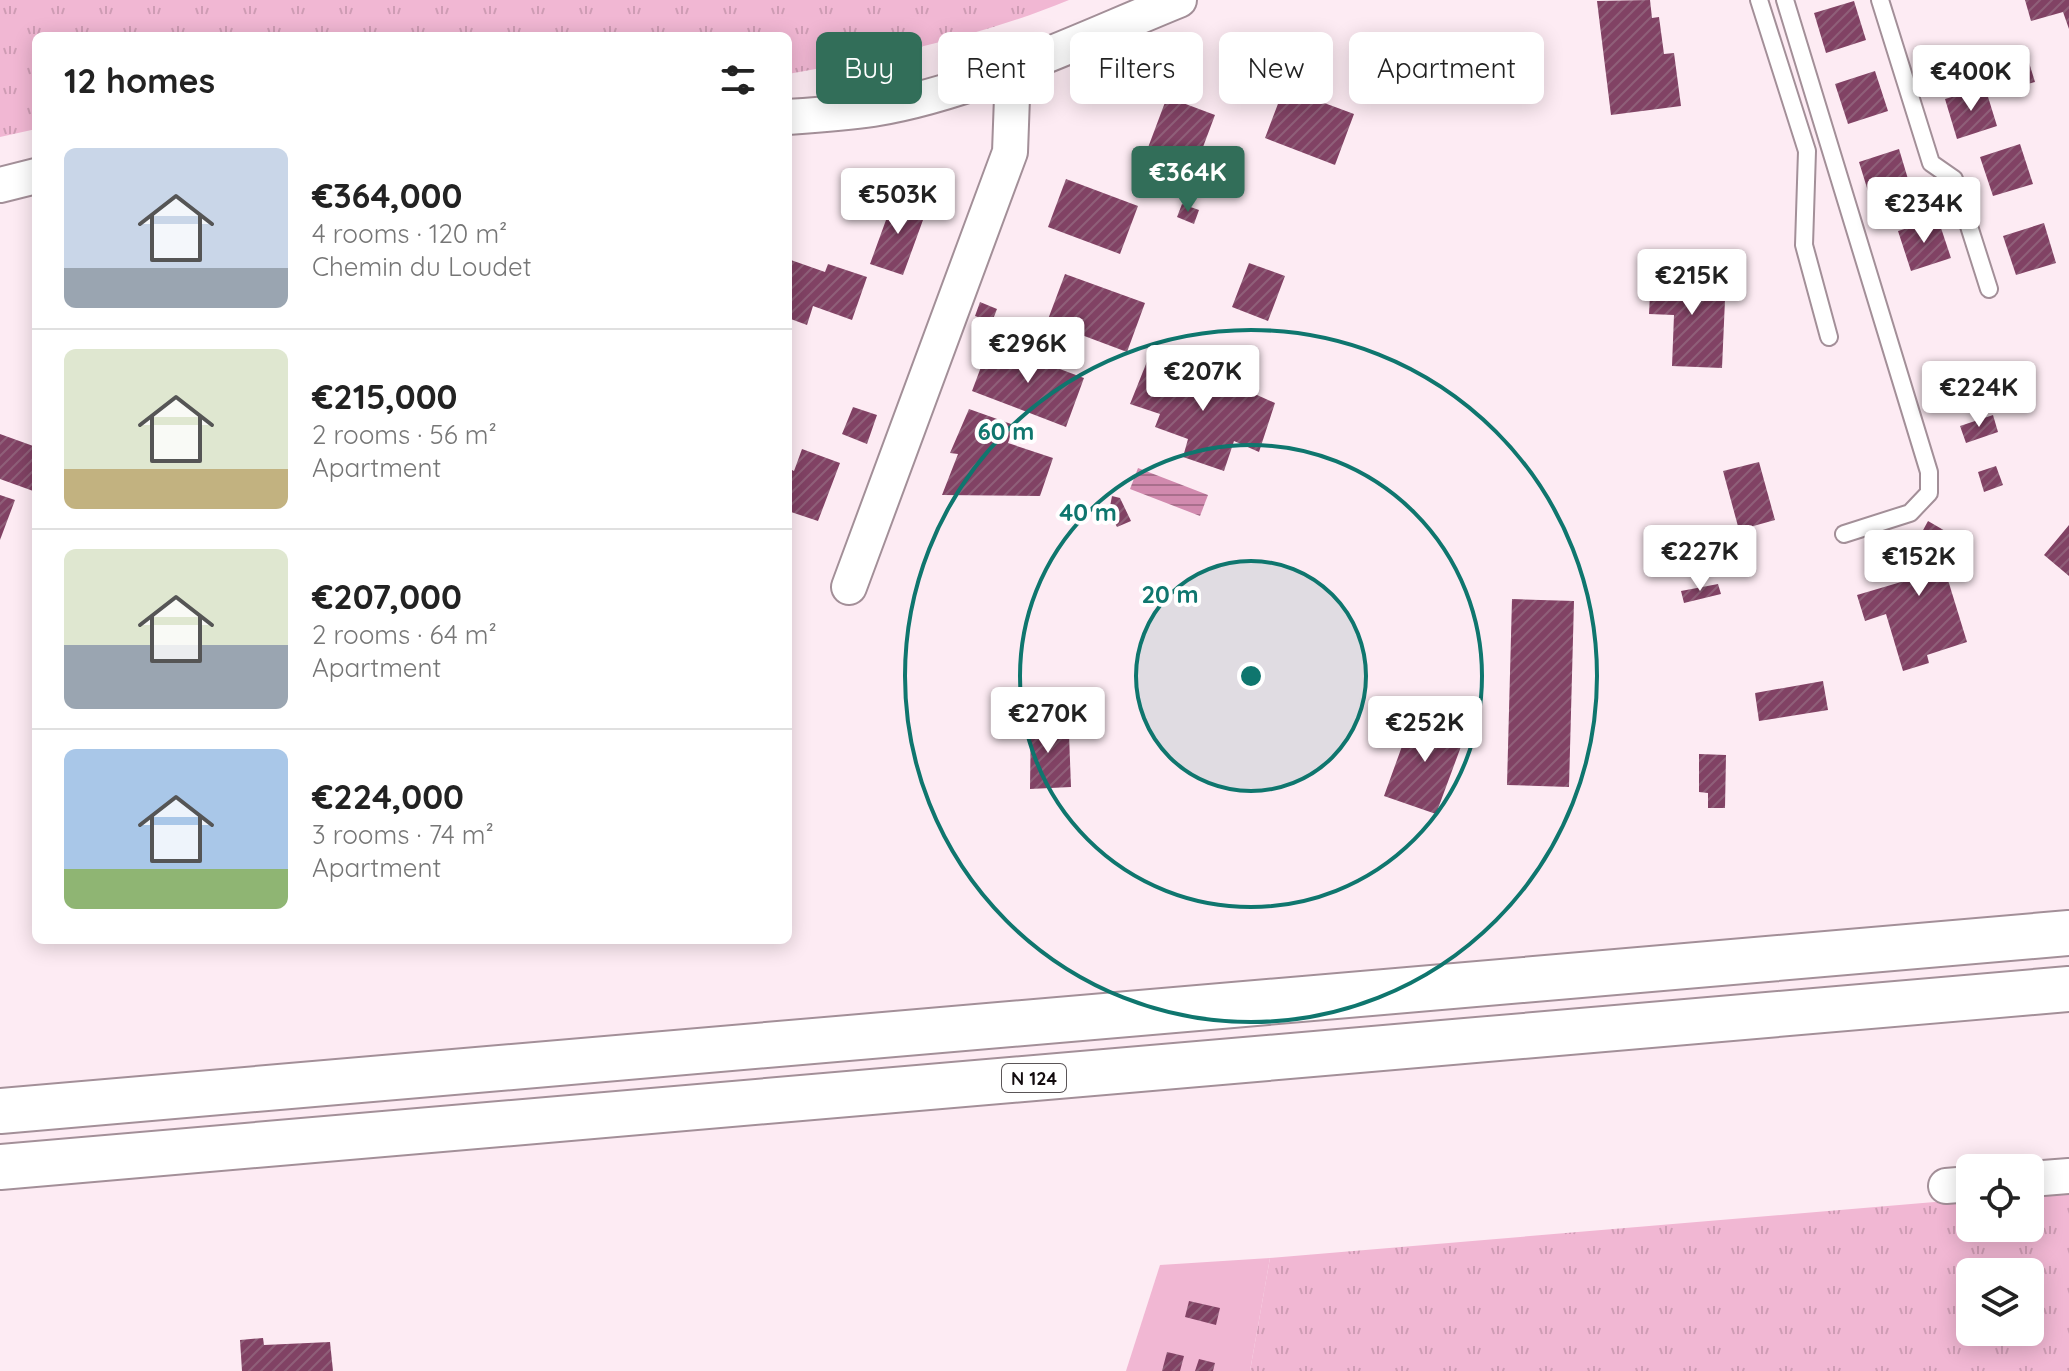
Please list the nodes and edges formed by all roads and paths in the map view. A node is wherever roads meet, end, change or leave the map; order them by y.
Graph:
1 (1179, 0) edge
2 (1759, 0) edge
3 (1785, 0) edge
4 (1880, 0) edge
5 (1054, 50) edge
6 (938, 90) edge
7 (1012, 104) edge
8 (792, 117) edge
9 (32, 177) edge
10 (0, 185) edge
11 (1989, 289) dead end
12 (1829, 337) dead end
13 (1844, 534) dead end
14 (849, 587) dead end
15 (2069, 933) edge
16 (2069, 989) edge
17 (0, 1111) edge
18 (0, 1167) edge
19 (2069, 1176) edge
20 (2044, 1178) edge

1 - 5 street
2 - 12 lane
3 - 13 lane
4 - 11 lane
6 - 8 street
7 - 14 street
9 - 10 street
15 - 17 highway
16 - 18 highway, N 124
19 - 20 street

